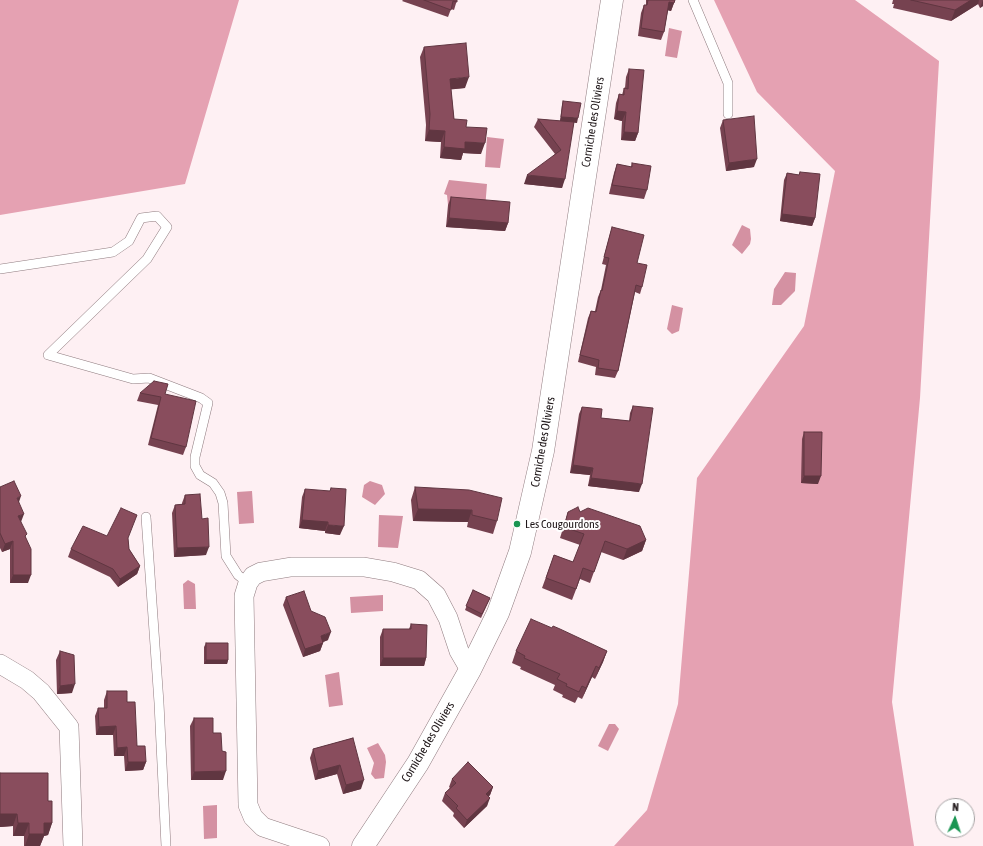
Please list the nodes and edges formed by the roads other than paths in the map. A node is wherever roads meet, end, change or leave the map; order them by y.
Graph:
1 (612, 0) edge
2 (693, 0) edge
3 (728, 114) dead end
4 (0, 269) edge
5 (146, 518) dead end
6 (248, 583) junction
7 (0, 664) edge
8 (470, 670) junction
9 (73, 846) edge
10 (166, 846) edge
11 (320, 846) edge
12 (363, 846) edge

1 - 8 street, Corniche des Oliviers
2 - 3 lane
4 - 6 lane
5 - 10 lane
6 - 8 street
6 - 11 street
7 - 9 street
8 - 12 street, Corniche des Oliviers

